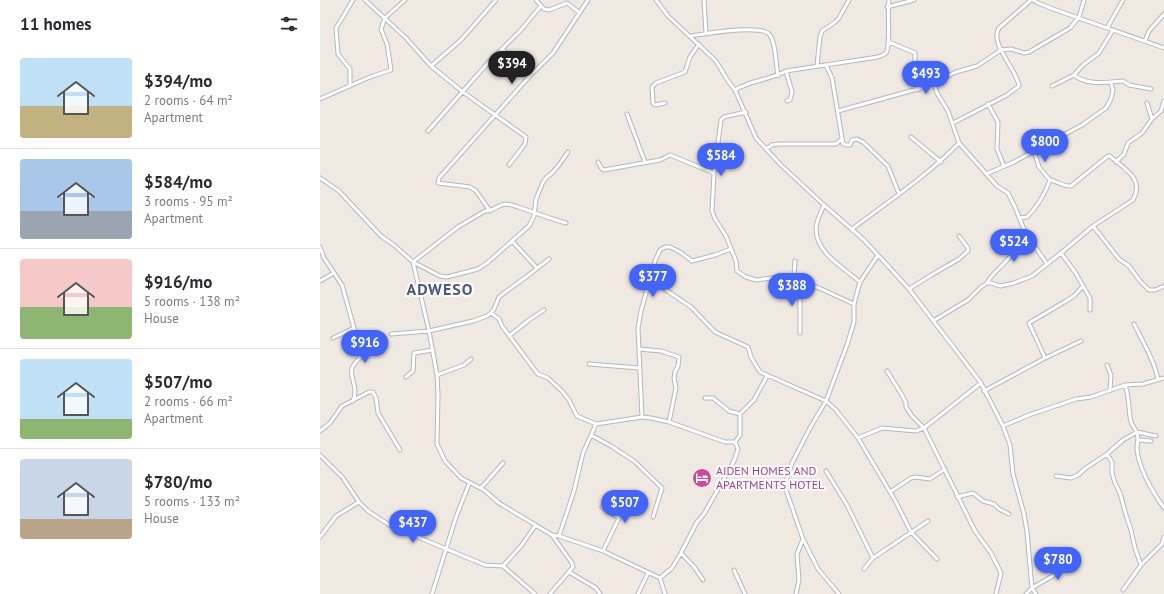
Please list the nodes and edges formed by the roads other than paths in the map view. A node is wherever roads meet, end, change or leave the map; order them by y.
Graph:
1 (353, 0) edge
2 (365, 0) edge
3 (405, 0) edge
4 (496, 0) edge
5 (536, 0) edge
6 (588, 0) edge
7 (656, 0) edge
8 (704, 0) edge
9 (849, 0) edge
10 (889, 0) edge
11 (914, 0) edge
12 (1032, 0) edge
13 (1084, 0) edge
14 (1123, 0) edge
15 (1039, 2) edge
16 (540, 7) junction
17 (887, 7) junction
18 (580, 13) junction
19 (1164, 14) edge
20 (1079, 17) junction
21 (385, 18) junction
22 (1107, 28) junction
23 (1113, 30) junction
24 (706, 33) junction
25 (690, 36) junction
26 (1146, 41) junction
27 (889, 42) junction
28 (698, 44) junction
29 (1164, 48) edge
30 (502, 49) junction
31 (1001, 50) junction
32 (818, 65) junction
33 (826, 65) junction
34 (431, 66) junction
35 (786, 71) junction
36 (1074, 75) junction
37 (778, 76) junction
38 (529, 77) junction
39 (934, 83) junction
40 (1111, 83) junction
41 (350, 86) junction
42 (1052, 86) dead end
43 (1151, 88) dead end
44 (735, 90) junction
45 (918, 90) junction
46 (463, 92) junction
47 (320, 99) edge
48 (787, 100) dead end
49 (1164, 100) edge
50 (665, 103) dead end
51 (1147, 103) dead end
52 (988, 104) junction
53 (838, 111) junction
54 (746, 112) junction
55 (495, 114) junction
56 (627, 114) dead end
57 (1152, 119) junction
58 (953, 123) junction
59 (428, 131) dead end
60 (911, 137) dead end
61 (842, 139) junction
62 (959, 143) junction
63 (766, 149) junction
64 (1034, 151) junction
65 (568, 152) dead end
66 (598, 162) dead end
67 (645, 162) junction
68 (941, 162) junction
69 (1116, 162) junction
70 (509, 165) dead end
71 (1004, 166) junction
72 (714, 173) junction
73 (986, 174) junction
74 (320, 178) edge
75 (1050, 180) junction
76 (899, 194) junction
77 (824, 205) junction
78 (490, 211) junction
79 (534, 212) junction
80 (1019, 218) junction
81 (566, 222) dead end
82 (1093, 226) junction
83 (852, 229) junction
84 (1025, 232) junction
85 (959, 236) dead end
86 (512, 241) junction
87 (320, 248) edge
88 (731, 249) junction
89 (1061, 253) junction
90 (878, 255) junction
91 (549, 259) dead end
92 (795, 261) dead end
93 (413, 262) junction
94 (1047, 264) junction
95 (537, 268) junction
96 (334, 273) junction
97 (794, 275) junction
98 (651, 276) junction
99 (320, 281) edge
100 (802, 282) junction
101 (860, 282) junction
102 (987, 283) junction
103 (1083, 286) junction
104 (1164, 286) edge
105 (909, 289) junction
106 (854, 304) junction
107 (544, 310) dead end
108 (1090, 310) dead end
109 (491, 313) junction
110 (933, 321) junction
111 (1134, 324) dead end
112 (354, 328) junction
113 (429, 331) junction
114 (800, 333) dead end
115 (391, 334) dead end
116 (509, 336) junction
117 (334, 338) dead end
118 (1081, 341) dead end
119 (639, 349) junction
120 (433, 350) junction
121 (1045, 358) junction
122 (471, 360) dead end
123 (589, 364) dead end
124 (1106, 365) dead end
125 (639, 368) junction
126 (887, 371) dead end
127 (437, 375) junction
128 (767, 376) junction
129 (406, 377) dead end
130 (1164, 378) edge
131 (1158, 379) junction
132 (981, 383) junction
133 (1125, 385) junction
134 (1110, 390) junction
135 (984, 392) junction
136 (705, 398) dead end
137 (352, 401) junction
138 (826, 401) junction
139 (740, 414) junction
140 (642, 417) junction
141 (669, 422) junction
142 (596, 424) junction
143 (1003, 426) junction
144 (924, 428) junction
145 (320, 431) edge
146 (1137, 432) junction
147 (591, 435) junction
148 (1156, 436) dead end
149 (858, 438) junction
150 (1138, 440) junction
151 (1151, 441) dead end
152 (735, 442) junction
153 (400, 450) dead end
154 (1107, 454) junction
155 (320, 455) edge
156 (503, 463) dead end
157 (946, 469) junction
158 (826, 471) dead end
159 (1056, 476) dead end
160 (469, 484) junction
161 (481, 488) junction
162 (890, 492) junction
163 (957, 496) junction
164 (359, 502) junction
165 (602, 507) dead end
166 (1164, 508) edge
167 (1009, 514) dead end
168 (652, 517) dead end
169 (928, 521) dead end
170 (535, 526) junction
171 (911, 532) junction
172 (552, 535) junction
173 (559, 536) junction
174 (320, 537) edge
175 (1164, 537) edge
176 (804, 539) junction
177 (1163, 545) edge
178 (445, 549) junction
179 (603, 551) junction
180 (681, 553) junction
181 (873, 558) junction
182 (937, 559) dead end
183 (1072, 560) dead end
184 (1141, 564) junction
185 (503, 566) junction
186 (864, 569) dead end
187 (734, 570) dead end
188 (569, 572) junction
189 (648, 573) junction
190 (660, 578) junction
191 (703, 580) dead end
192 (1032, 588) junction
193 (1123, 590) dead end
194 (432, 594) edge
195 (535, 594) edge
196 (550, 594) edge
197 (600, 594) edge
198 (638, 594) edge
199 (665, 594) edge
200 (745, 594) edge
201 (796, 594) edge
202 (839, 594) edge
203 (996, 594) edge
204 (1026, 594) edge
205 (1036, 594) edge

1 - 41 street
2 - 21 street
3 - 21 street
4 - 34 street
5 - 16 street
6 - 18 street
7 - 25 street
8 - 24 street
9 - 32 street
10 - 17 street
11 - 17 street
12 - 15 street
12 - 31 street
13 - 20 street
14 - 22 street
15 - 20 street
16 - 18 street
16 - 30 street
17 - 27 street
18 - 38 street
19 - 26 street
20 - 22 street
20 - 31 street
21 - 34 street
21 - 41 street
22 - 23 street
23 - 26 street
23 - 36 street
24 - 25 street
24 - 37 street
25 - 28 street
26 - 29 street
27 - 33 street
27 - 45 street
28 - 44 street
28 - 50 street
30 - 38 street
30 - 46 street
31 - 39 street
31 - 52 street
32 - 33 street
32 - 35 street
33 - 53 street
34 - 46 street
35 - 37 street
35 - 48 street
36 - 40 street
36 - 42 street
37 - 44 street
38 - 55 street
39 - 45 street
39 - 58 street
40 - 43 street
40 - 64 street
41 - 47 street
44 - 54 street
45 - 53 street
46 - 55 street
46 - 59 street
49 - 57 street
51 - 57 street
52 - 58 street
52 - 71 street
53 - 61 street
54 - 63 street
54 - 72 street
55 - 70 street
55 - 78 street
56 - 67 street
57 - 69 street
58 - 62 street
60 - 68 street
61 - 63 street
61 - 76 street
62 - 68 street
62 - 73 street
63 - 77 street
64 - 71 street
64 - 75 street
65 - 79 street
66 - 67 street
67 - 72 street
68 - 76 street
69 - 75 street
69 - 82 street
71 - 73 street
72 - 88 street
73 - 80 street
74 - 93 street
75 - 80 street
76 - 83 street
77 - 83 street
77 - 101 street
78 - 79 street
78 - 93 street
79 - 81 street
79 - 86 street
80 - 84 street
82 - 89 street
82 - 104 street
83 - 90 street
84 - 94 street
84 - 102 street
85 - 105 street
86 - 93 street
86 - 95 street
87 - 96 street
88 - 97 street
88 - 98 street
89 - 94 street
89 - 103 street
90 - 101 street
90 - 105 street
91 - 95 street
92 - 97 street
93 - 113 street
94 - 102 street
95 - 109 street
96 - 99 street
96 - 112 street
97 - 100 street
98 - 119 street
98 - 128 street
100 - 106 street
100 - 114 street
101 - 106 street
102 - 110 street
103 - 108 street
103 - 121 street
105 - 110 street
106 - 138 street
107 - 116 street
109 - 113 street
109 - 116 street
110 - 132 street
111 - 131 street
112 - 117 street
112 - 137 street
113 - 115 street
113 - 120 street
116 - 142 street
118 - 121 street
119 - 125 street
119 - 141 street
120 - 127 street
120 - 129 street
121 - 135 street
122 - 127 street
123 - 125 street
124 - 134 street
125 - 140 street
126 - 144 street
127 - 160 street
128 - 138 street
128 - 139 street
130 - 131 street
131 - 133 street
132 - 135 street
132 - 144 street
133 - 134 street
133 - 146 street
134 - 143 street
135 - 143 street
136 - 139 street
137 - 145 street
137 - 153 street
138 - 149 street
138 - 176 street
139 - 152 street
140 - 141 street
140 - 142 street
141 - 152 street
142 - 147 street
143 - 192 street
144 - 149 street
144 - 157 street
146 - 148 street
146 - 150 street
146 - 154 street
147 - 168 street
147 - 173 street
149 - 162 street
150 - 151 street
150 - 166 street
152 - 180 street
154 - 159 street
154 - 184 street
155 - 164 street
156 - 161 street
157 - 162 street
157 - 163 street
158 - 181 street
160 - 161 street
160 - 178 street
161 - 170 street
162 - 171 street
163 - 167 street
163 - 203 street
164 - 174 street
164 - 178 street
165 - 179 street
169 - 171 street
170 - 172 street
170 - 185 street
171 - 181 street
171 - 182 street
172 - 173 street
172 - 188 street
173 - 179 street
175 - 177 street
176 - 201 street
176 - 202 street
177 - 184 street
178 - 185 street
178 - 194 street
179 - 189 street
180 - 190 street
180 - 191 street
181 - 186 street
183 - 192 street
184 - 193 street
185 - 195 street
187 - 200 street
188 - 196 street
188 - 197 street
189 - 190 street
189 - 198 street
190 - 199 street
192 - 204 street
192 - 205 street

